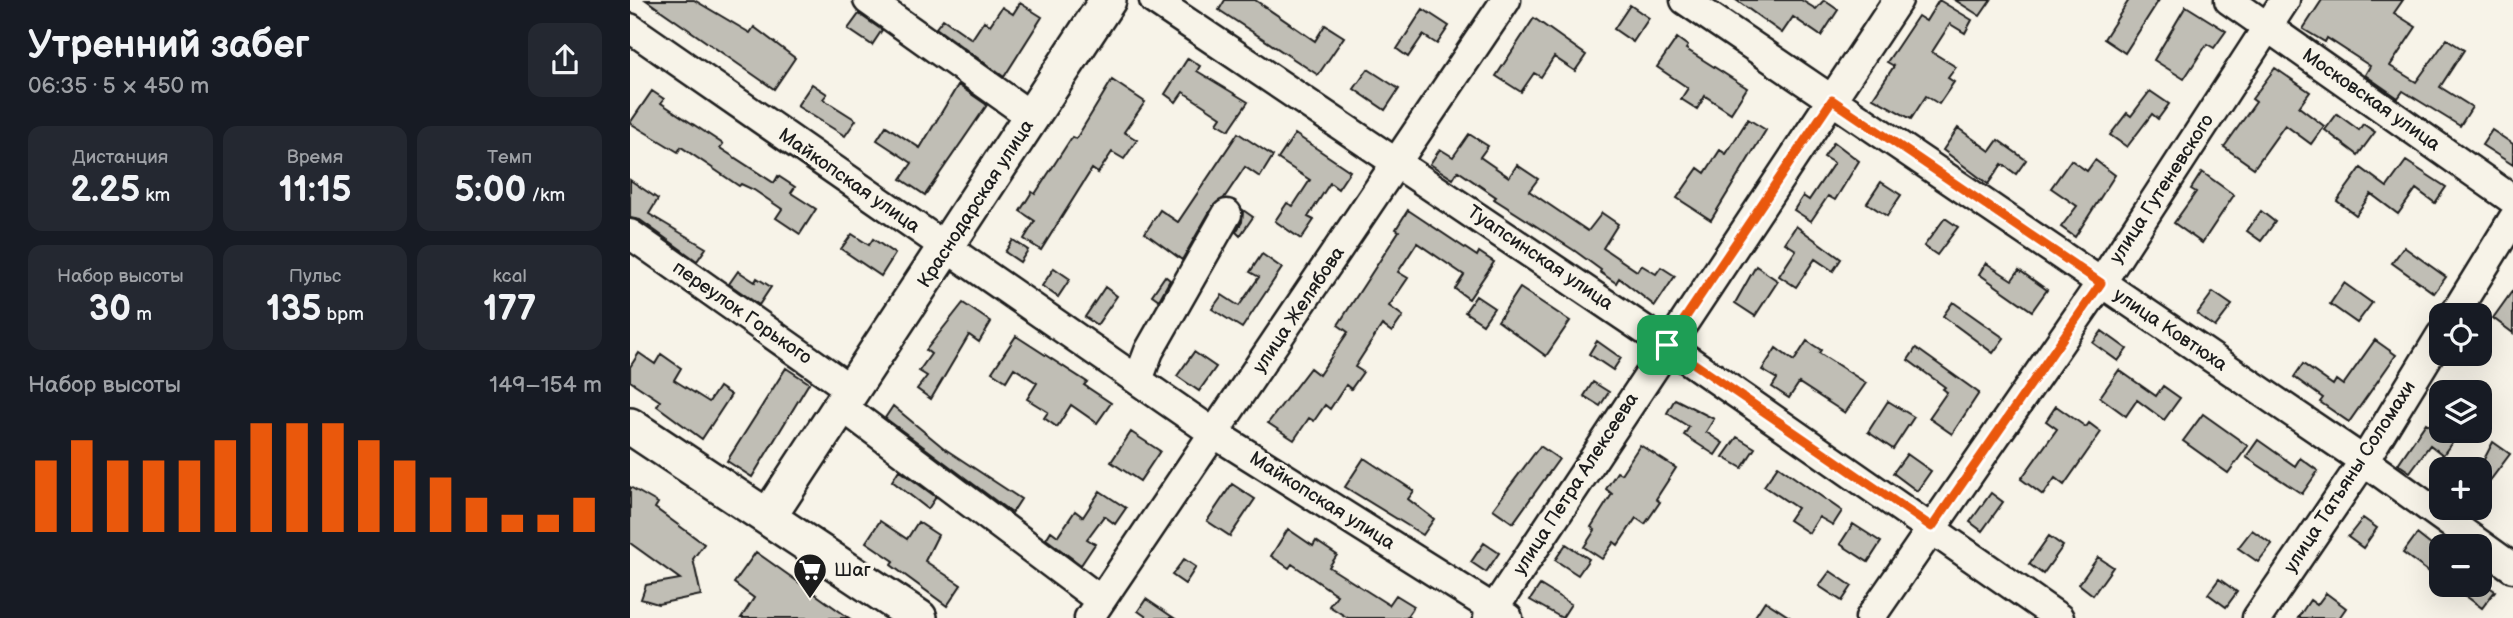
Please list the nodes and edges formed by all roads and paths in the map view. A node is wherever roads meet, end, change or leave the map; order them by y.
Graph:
1 (868, 0) edge
2 (1108, 0) edge
3 (1154, 0) edge
4 (1507, 0) edge
5 (1685, 0) edge
6 (1898, 0) edge
7 (2229, 0) edge
8 (2285, 0) edge
9 (2267, 26) junction
10 (630, 28) edge
11 (1832, 100) junction
12 (1032, 117) junction
13 (1399, 163) junction
14 (2513, 200) edge
15 (1227, 214) dead end
16 (2513, 219) edge
17 (630, 234) edge
18 (946, 249) junction
19 (2101, 283) junction
20 (2461, 303) edge
21 (1667, 345) junction
22 (2429, 355) edge
23 (1138, 380) junction
24 (848, 400) junction
25 (630, 426) edge
26 (1215, 433) junction
27 (2364, 461) junction
28 (768, 517) junction
29 (1932, 527) junction
30 (2513, 568) edge
31 (1095, 609) edge
32 (1497, 615) edge
33 (919, 618) edge
34 (1870, 618) edge
35 (2059, 618) edge
36 (2257, 618) edge

1 - 12 street
2 - 12 main road, Краснодарская улица
3 - 13 street, Туапсинская улица
4 - 13 street, улица Желябова
5 - 11 street, улица Ковтюха
6 - 11 street, улица Петра Алексеева
7 - 9 street, Московская улица
8 - 9 street, улица Гутеневского
9 - 14 street, Московская улица
9 - 19 street, улица Гутеневского
10 - 18 street, Майкопская улица
11 - 19 street, улица Ковтюха
11 - 21 street, улица Петра Алексеева
12 - 18 main road, Краснодарская улица
13 - 21 street, Туапсинская улица
13 - 26 street, улица Желябова
15 - 23 street
16 - 20 street
17 - 24 street, переулок Горького
18 - 23 street, Майкопская улица
18 - 24 main road, Краснодарская улица
19 - 27 street, улица Ковтюха
19 - 29 street, улица Гутеневского
21 - 29 street, Туапсинская улица
21 - 32 street, улица Петра Алексеева
22 - 27 street, улица Татьяны Соломахи
23 - 26 street, Майкопская улица
24 - 28 main road, Краснодарская улица
24 - 31 street
25 - 28 main road
26 - 31 street, улица Желябова
26 - 32 street, Майкопская улица
27 - 30 street, улица Ковтюха
27 - 36 street, улица Татьяны Соломахи
28 - 33 main road
29 - 34 street, улица Гутеневского
29 - 35 street, Туапсинская улица

